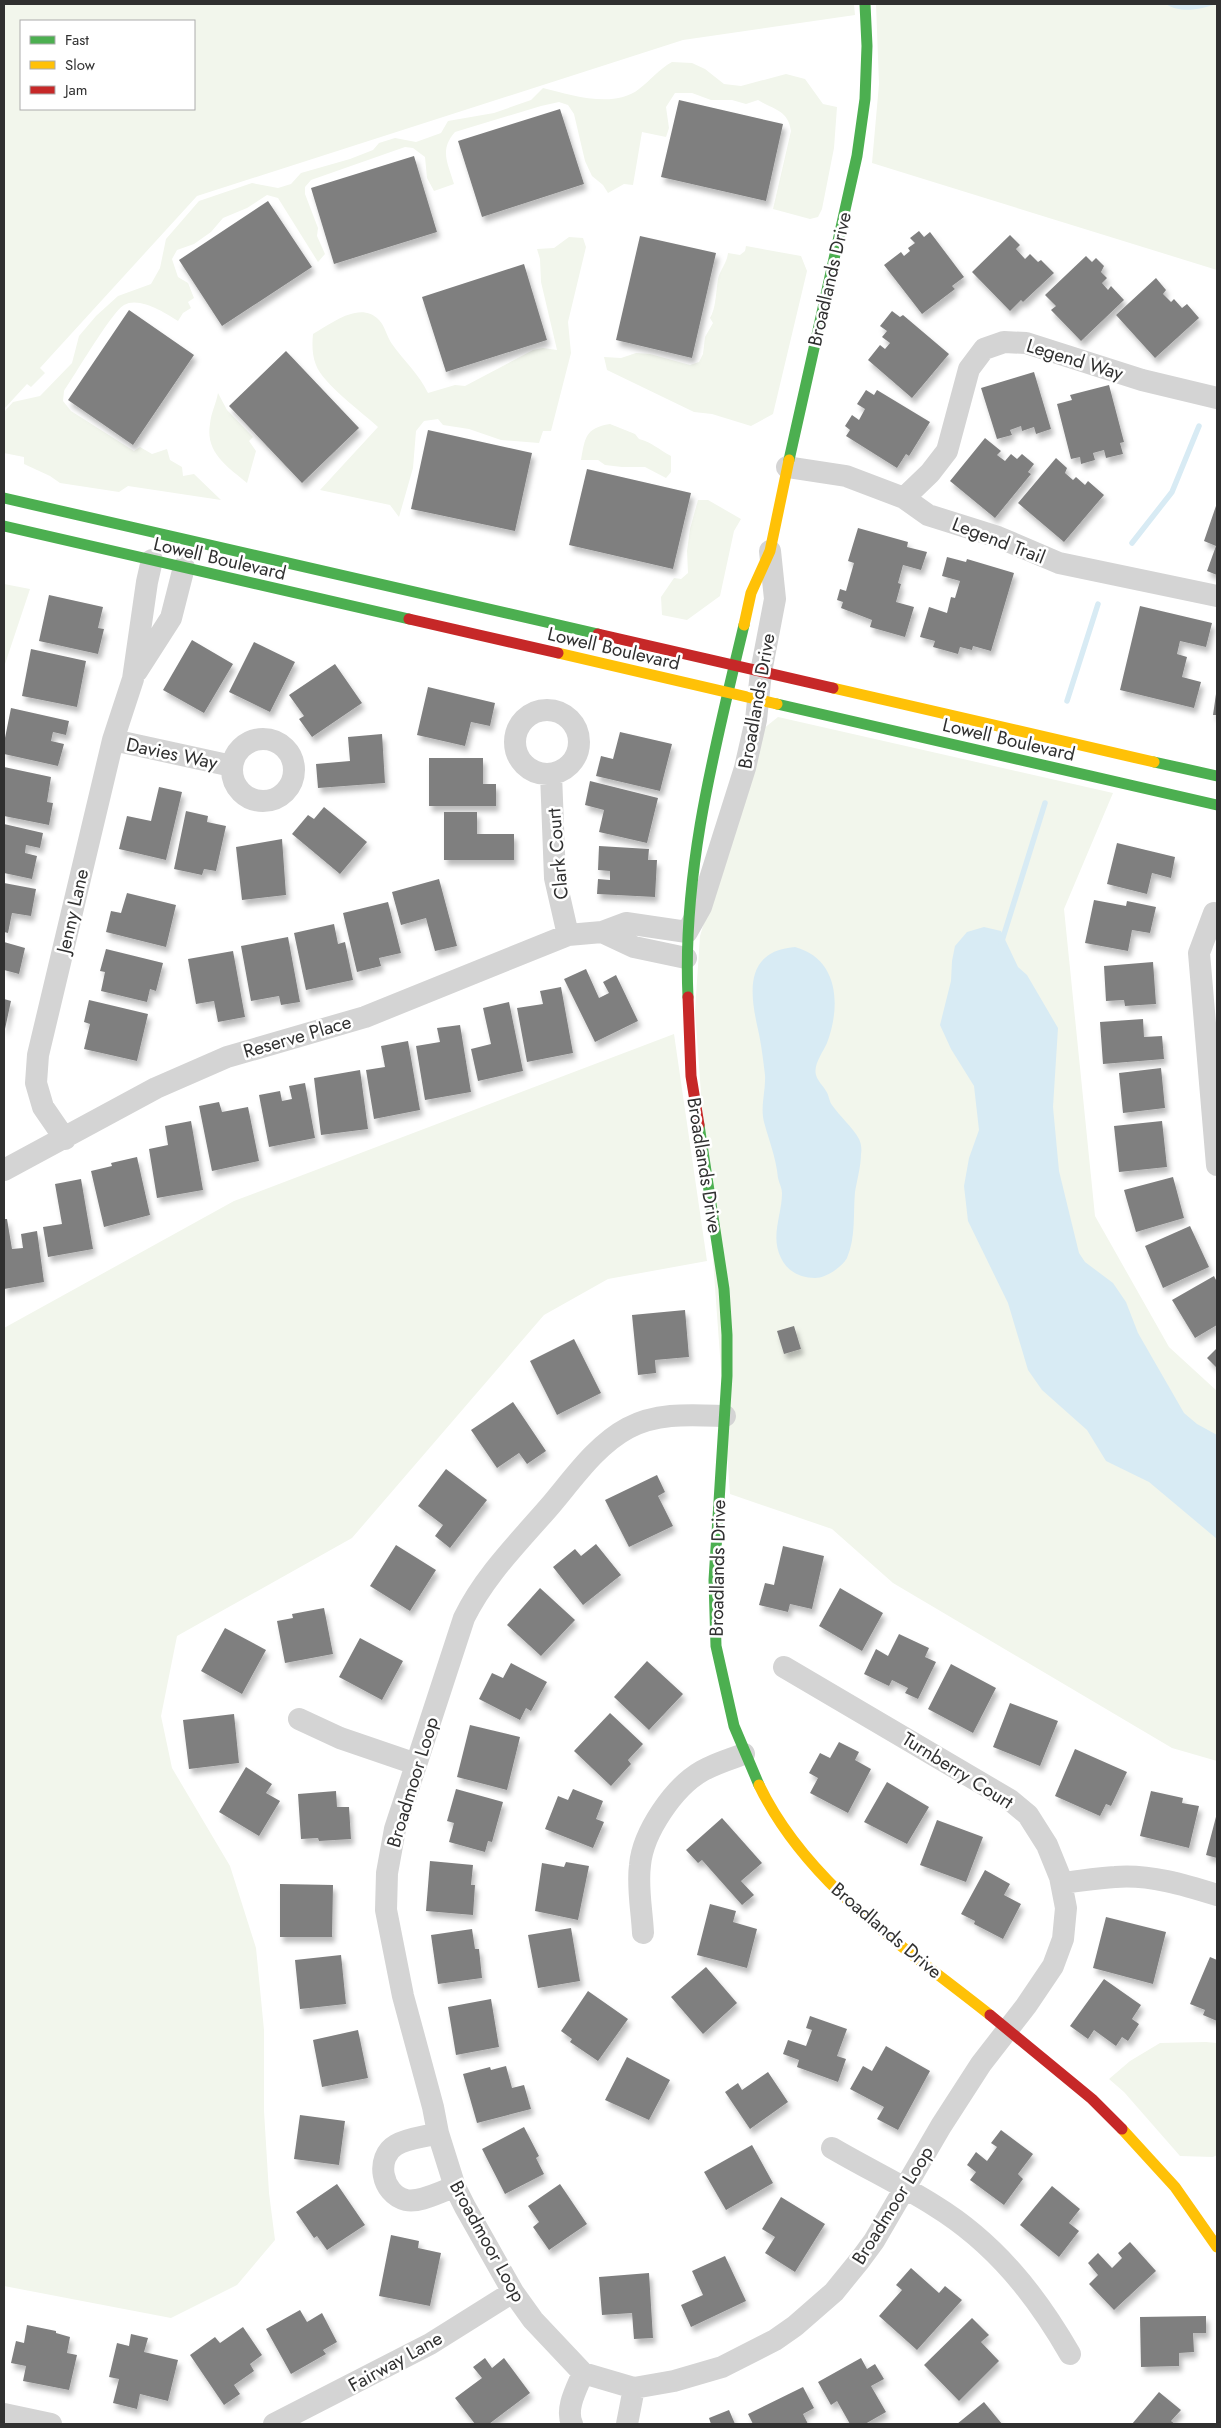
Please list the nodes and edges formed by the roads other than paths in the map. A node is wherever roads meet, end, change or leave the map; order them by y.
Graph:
1 (864, 4) edge
2 (1217, 398) edge
3 (787, 467) junction
4 (4, 498) edge
5 (904, 498) junction
6 (4, 526) edge
7 (770, 551) junction
8 (152, 560) junction
9 (184, 567) junction
10 (1217, 596) edge
11 (736, 666) junction
12 (761, 672) junction
13 (132, 679) junction
14 (730, 693) junction
15 (758, 698) junction
16 (113, 740) junction
17 (232, 766) dead end
18 (551, 774) dead end
19 (1217, 776) edge
20 (1217, 805) edge
21 (1214, 913) dead end
22 (602, 932) junction
23 (687, 932) junction
24 (568, 935) junction
25 (686, 958) junction
26 (1210, 1017) edge
27 (65, 1139) junction
28 (1217, 1165) edge
29 (4, 1170) edge
30 (725, 1416) junction
31 (784, 1667) dead end
32 (299, 1719) dead end
33 (744, 1754) junction
34 (416, 1764) junction
35 (1062, 1883) junction
36 (1217, 1895) edge
37 (643, 1933) dead end
38 (1008, 2029) junction
39 (438, 2133) junction
40 (832, 2148) dead end
41 (455, 2187) junction
42 (904, 2189) junction
43 (1217, 2247) edge
44 (513, 2292) junction
45 (1070, 2354) dead end
46 (583, 2372) junction
47 (634, 2388) junction
48 (4, 2414) edge
49 (284, 2422) edge
50 (51, 2424) edge
51 (572, 2424) edge
52 (627, 2424) edge

1 - 3 main road, Broadlands Drive
2 - 5 street, Legend Way
3 - 5 street, Legend Trail
3 - 7 main road, Broadlands Drive
4 - 11 main road, Lowell Boulevard
5 - 10 street, Legend Trail
6 - 8 main road, Lowell Boulevard
7 - 11 main road, Broadlands Drive
7 - 12 street, Broadlands Drive
8 - 9 main road, Lowell Boulevard
8 - 13 street, Jenny Lane
9 - 13 street, Jenny Lane
9 - 14 main road, Lowell Boulevard
11 - 12 main road, Lowell Boulevard
11 - 14 main road, Broadlands Drive
12 - 15 street, Broadlands Drive
12 - 19 main road, Lowell Boulevard
13 - 16 street, Jenny Lane
14 - 15 main road, Lowell Boulevard
14 - 23 main road, Broadlands Drive
15 - 20 main road, Lowell Boulevard
15 - 23 street, Broadlands Drive
16 - 17 street, Davies Way
16 - 27 street, Jenny Lane
18 - 24 street, Clark Court
21 - 26 street
22 - 23 street, Reserve Place
22 - 24 street, Reserve Place
22 - 25 street
23 - 25 main road, Broadlands Drive
24 - 27 street, Reserve Place
25 - 30 main road, Broadlands Drive
26 - 28 street
27 - 29 street, Reserve Place
30 - 33 main road, Broadlands Drive
30 - 34 street, Broadmoor Loop
31 - 35 street, Turnberry Court
32 - 34 street
33 - 37 street
33 - 38 main road, Broadlands Drive
34 - 39 street, Broadmoor Loop
35 - 36 street
35 - 38 street, Turnberry Court
38 - 42 street, Broadmoor Loop
38 - 43 main road, Broadlands Drive
39 - 41 street, Broadmoor Loop
39 - 41 street
40 - 42 street
41 - 44 street, Broadmoor Loop
42 - 45 street
42 - 47 street, Broadmoor Loop
44 - 46 street, Broadmoor Loop
44 - 49 street, Fairway Lane
46 - 47 street, Broadmoor Loop
46 - 51 street
47 - 52 street
48 - 50 street

